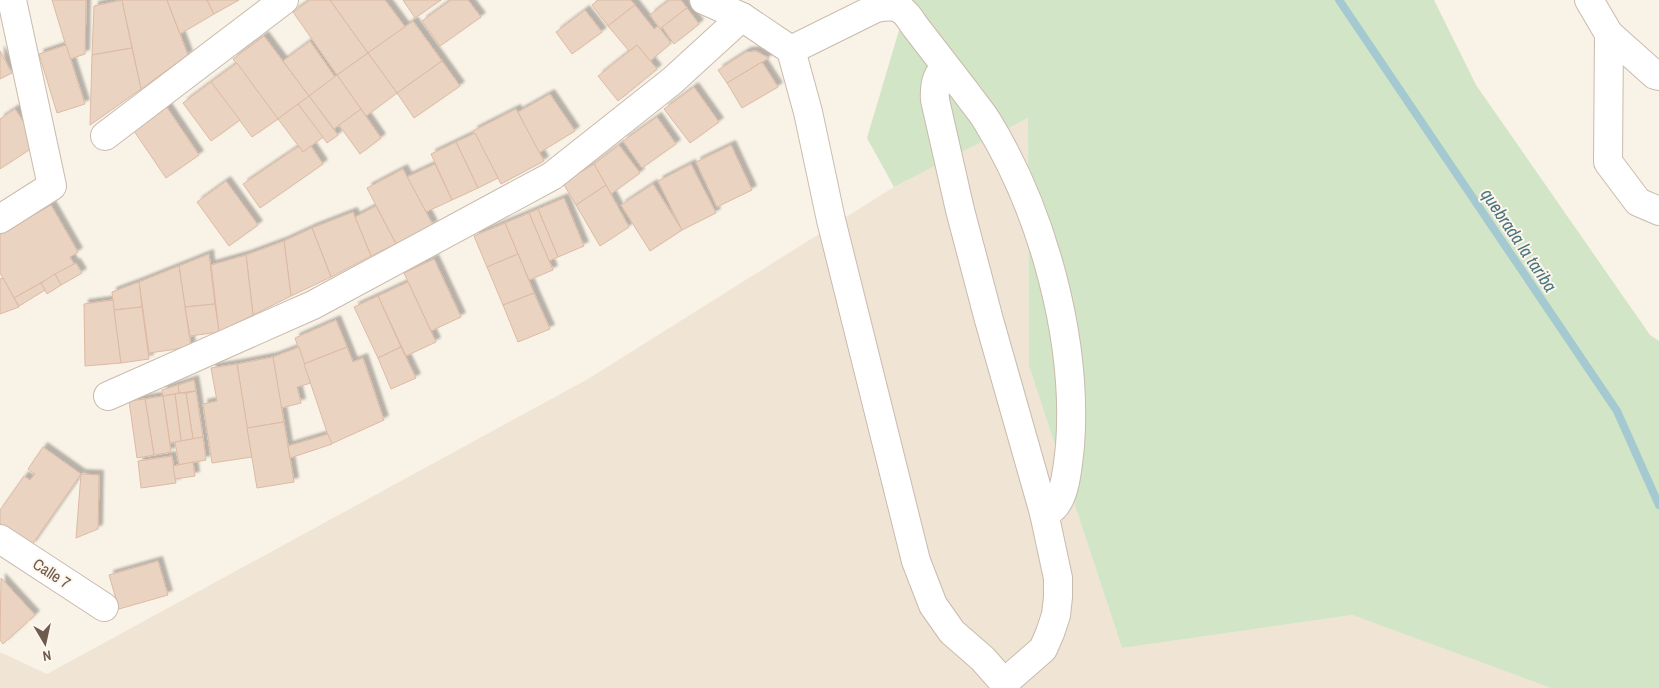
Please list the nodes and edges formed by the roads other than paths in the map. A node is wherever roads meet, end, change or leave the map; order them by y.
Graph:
1 (12, 0) edge
2 (284, 0) edge
3 (704, 0) edge
4 (1589, 0) edge
5 (747, 21) junction
6 (1609, 34) junction
7 (791, 50) junction
8 (945, 66) junction
9 (1659, 76) edge
10 (105, 136) dead end
11 (1659, 211) edge
12 (0, 219) edge
13 (108, 396) dead end
14 (1044, 512) junction
15 (0, 539) edge
16 (104, 607) dead end
17 (1004, 686) edge

1 - 12 street
2 - 10 street
3 - 5 street
4 - 6 street
5 - 7 street
5 - 13 street
6 - 9 street
6 - 11 street
7 - 8 street
7 - 17 street
8 - 14 street
8 - 14 street
14 - 17 street
15 - 16 street, Calle 7

